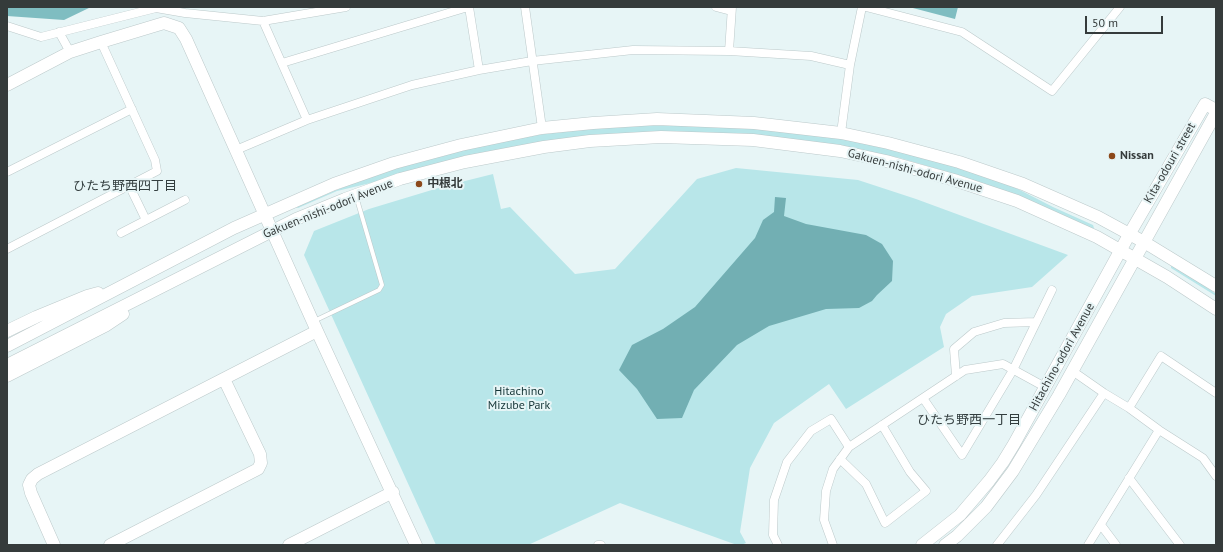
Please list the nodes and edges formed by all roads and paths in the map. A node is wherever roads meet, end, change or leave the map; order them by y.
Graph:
1 (346, 7) edge
2 (469, 7) edge
3 (525, 7) edge
4 (716, 7) edge
5 (862, 7) edge
6 (866, 7) edge
7 (1120, 7) edge
8 (732, 9) edge
9 (263, 21) junction
10 (7, 26) edge
11 (59, 32) junction
12 (101, 42) junction
13 (729, 51) junction
14 (70, 52) junction
15 (532, 61) junction
16 (282, 63) junction
17 (850, 65) junction
18 (479, 70) junction
19 (7, 85) edge
20 (132, 108) junction
21 (1216, 111) edge
22 (307, 120) junction
23 (542, 128) junction
24 (841, 133) junction
25 (236, 150) junction
26 (7, 172) edge
27 (129, 185) junction
28 (356, 195) junction
29 (185, 200) dead end
30 (265, 214) junction
31 (146, 220) junction
32 (272, 230) junction
33 (120, 233) dead end
34 (1130, 233) junction
35 (1144, 242) junction
36 (7, 249) edge
37 (1120, 250) junction
38 (1135, 258) junction
39 (165, 285) junction
40 (123, 286) junction
41 (1216, 286) edge
42 (1052, 290) dead end
43 (1216, 309) edge
44 (1036, 322) junction
45 (315, 326) junction
46 (7, 331) edge
47 (7, 346) edge
48 (7, 365) edge
49 (1013, 370) junction
50 (1071, 370) junction
51 (7, 376) edge
52 (956, 376) junction
53 (224, 379) junction
54 (1045, 387) junction
55 (1104, 393) junction
56 (1216, 393) edge
57 (923, 398) junction
58 (1130, 408) junction
59 (882, 425) junction
60 (1159, 430) junction
61 (849, 447) junction
62 (840, 459) junction
63 (1216, 476) edge
64 (1129, 478) junction
65 (393, 492) junction
66 (1101, 525) junction
67 (54, 545) edge
68 (110, 545) edge
69 (289, 545) edge
70 (416, 545) edge
71 (778, 545) edge
72 (833, 545) edge
73 (922, 545) edge
74 (945, 545) edge
75 (997, 545) edge
76 (1088, 545) edge
77 (1116, 545) edge
78 (1180, 545) edge

1 - 9 street
2 - 16 street
2 - 18 street
3 - 15 street
4 - 8 street
5 - 17 street
6 - 7 street
8 - 13 street
9 - 11 street
9 - 16 street
10 - 11 street
11 - 14 street
12 - 14 main road
12 - 20 street
12 - 25 main road
13 - 15 street
13 - 17 street
14 - 19 main road
15 - 18 street
15 - 23 street
16 - 22 street
17 - 24 street
18 - 22 street
20 - 26 street
20 - 27 street
21 - 34 main road, Kita-odouri street
21 - 35 main road, Kita-odouri street
22 - 25 street
23 - 24 main road, Gakuen-nishi-odori Avenue
23 - 30 main road, Gakuen-nishi-odori Avenue
24 - 34 main road, Gakuen-nishi-odori Avenue
25 - 30 main road
27 - 31 street
27 - 36 street
28 - 32 main road, Gakuen-nishi-odori Avenue
28 - 37 main road, Gakuen-nishi-odori Avenue
28 - 45 lane
29 - 31 street
30 - 32 main road
30 - 40 main road, Gakuen-nishi-odori Avenue
31 - 33 street
32 - 39 main road, Gakuen-nishi-odori Avenue
32 - 45 main road
34 - 35 main road, Gakuen-nishi-odori Avenue
34 - 37 main road, Hitachino-odori Avenue
35 - 38 main road, Hitachino-odori Avenue
35 - 41 main road, Gakuen-nishi-odori Avenue
37 - 38 main road, Gakuen-nishi-odori Avenue
37 - 54 main road, Hitachino-odori Avenue
38 - 43 main road, Gakuen-nishi-odori Avenue
38 - 50 main road, Hitachino-odori Avenue
39 - 48 main road, Gakuen-nishi-odori Avenue
39 - 51 main road
40 - 46 main road
40 - 47 main road, Gakuen-nishi-odori Avenue
42 - 44 street
44 - 49 street
44 - 52 street
45 - 53 main road
45 - 65 main road
49 - 52 street
49 - 54 street
49 - 57 street
50 - 55 street
50 - 74 main road, Hitachino-odori Avenue
52 - 57 street
53 - 67 main road
53 - 68 main road
54 - 73 main road, Hitachino-odori Avenue
55 - 58 street
55 - 75 street
56 - 58 street
57 - 59 street
58 - 60 street
59 - 61 street
59 - 62 street
60 - 63 street
60 - 64 street
61 - 62 street
61 - 71 street
62 - 72 street
64 - 66 street
64 - 78 street
65 - 69 main road
65 - 70 main road
66 - 76 street
66 - 77 street

